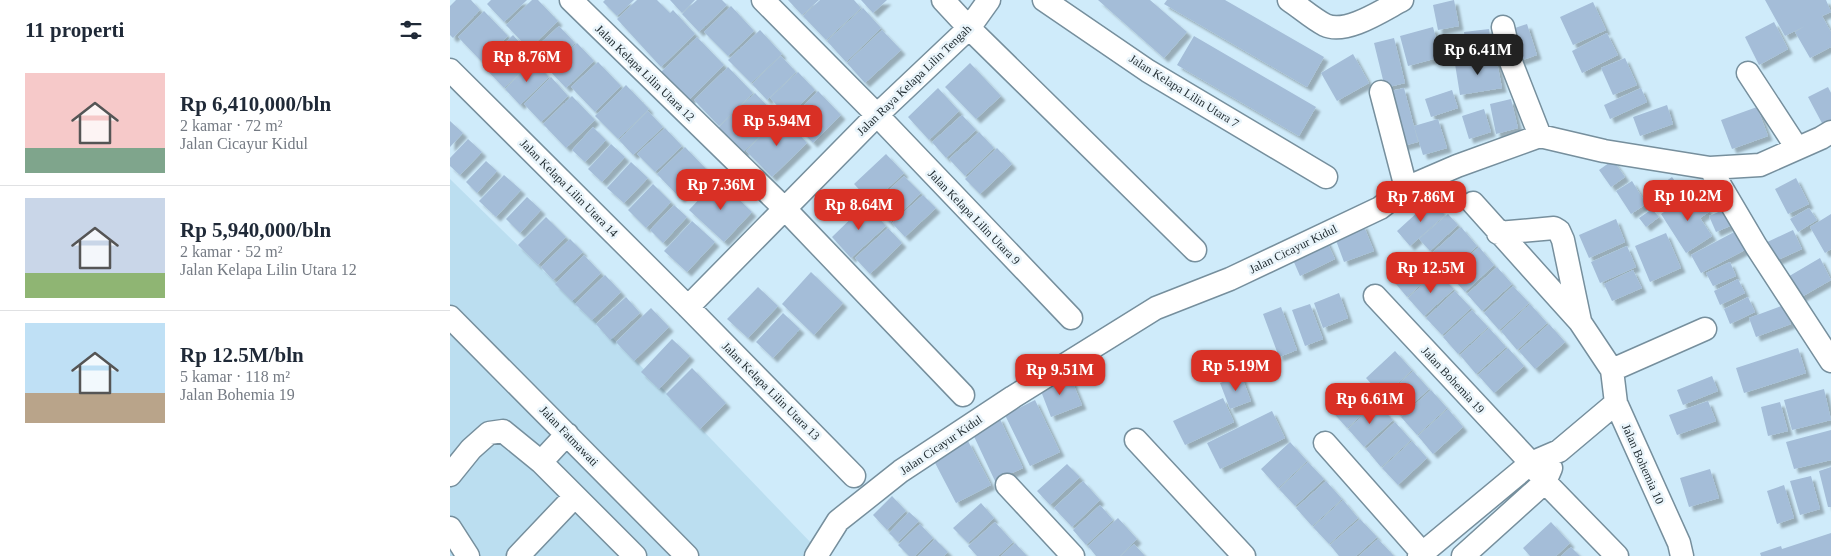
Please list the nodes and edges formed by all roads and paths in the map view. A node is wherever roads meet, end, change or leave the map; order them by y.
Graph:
1 (571, 0) edge
2 (763, 0) edge
3 (943, 0) edge
4 (989, 0) edge
5 (1044, 0) edge
6 (1289, 0) edge
7 (1402, 0) edge
8 (1503, 27) dead end
9 (969, 28) junction
10 (450, 70) edge
11 (1748, 73) dead end
12 (1381, 92) dead end
13 (877, 115) junction
14 (1831, 132) edge
15 (1540, 136) junction
16 (1798, 148) junction
17 (1710, 168) junction
18 (1326, 178) dead end
19 (1406, 188) junction
20 (1473, 203) dead end
21 (785, 209) junction
22 (1498, 233) junction
23 (1195, 250) dead end
24 (1375, 296) dead end
25 (688, 307) junction
26 (450, 317) edge
27 (1071, 318) dead end
28 (1580, 322) junction
29 (1705, 329) dead end
30 (1831, 361) edge
31 (1612, 370) junction
32 (963, 396) dead end
33 (1616, 403) junction
34 (567, 434) junction
35 (1136, 440) dead end
36 (1325, 443) dead end
37 (1559, 451) junction
38 (541, 462) junction
39 (1531, 463) junction
40 (450, 475) edge
41 (854, 476) dead end
42 (1545, 482) junction
43 (1007, 485) dead end
44 (575, 496) junction
45 (450, 528) edge
46 (1422, 555) edge
47 (468, 556) edge
48 (518, 556) edge
49 (635, 556) edge
50 (687, 556) edge
51 (816, 556) edge
52 (1073, 556) edge
53 (1244, 556) edge
54 (1463, 556) edge
55 (1617, 556) edge
56 (1682, 556) edge

1 - 21 street, Jalan Kelapa Lilin Utara 12
2 - 13 street, Jalan Kelapa Lilin Utara 9
3 - 9 street
4 - 9 street, Jalan Raya Kelapa Lilin Tengah
5 - 18 street, Jalan Kelapa Lilin Utara 7
6 - 7 street
8 - 15 street
9 - 13 street, Jalan Raya Kelapa Lilin Tengah
9 - 23 street
10 - 25 street, Jalan Kelapa Lilin Utara 14
11 - 16 street
12 - 19 street
13 - 21 street, Jalan Raya Kelapa Lilin Tengah
13 - 27 street, Jalan Kelapa Lilin Utara 9
14 - 16 street
15 - 17 street
15 - 19 street, Jalan Cicayur Kidul
16 - 17 street
17 - 30 street
19 - 51 street, Jalan Cicayur Kidul
20 - 22 street, Jalan Bohemia 10
21 - 25 street, Jalan Raya Kelapa Lilin Tengah
21 - 32 street, Jalan Kelapa Lilin Utara 12
22 - 28 street, Jalan Bohemia 10
22 - 28 street, Jalan Bohemia 10
24 - 39 street, Jalan Bohemia 19
25 - 41 street, Jalan Kelapa Lilin Utara 13
26 - 34 street, Jalan Fatmawati
28 - 31 street, Jalan Bohemia 10
29 - 31 street
31 - 33 street, Jalan Bohemia 10
33 - 37 street
33 - 56 street, Jalan Bohemia 10
34 - 38 street
34 - 50 street, Jalan Fatmawati
35 - 53 street
36 - 46 street
37 - 39 street
37 - 42 street
38 - 40 street
38 - 44 street
39 - 42 street, Jalan Bohemia 19
39 - 46 street
42 - 54 street
42 - 55 street, Jalan Bohemia 19
43 - 52 street
44 - 48 street
44 - 49 street
45 - 47 street

